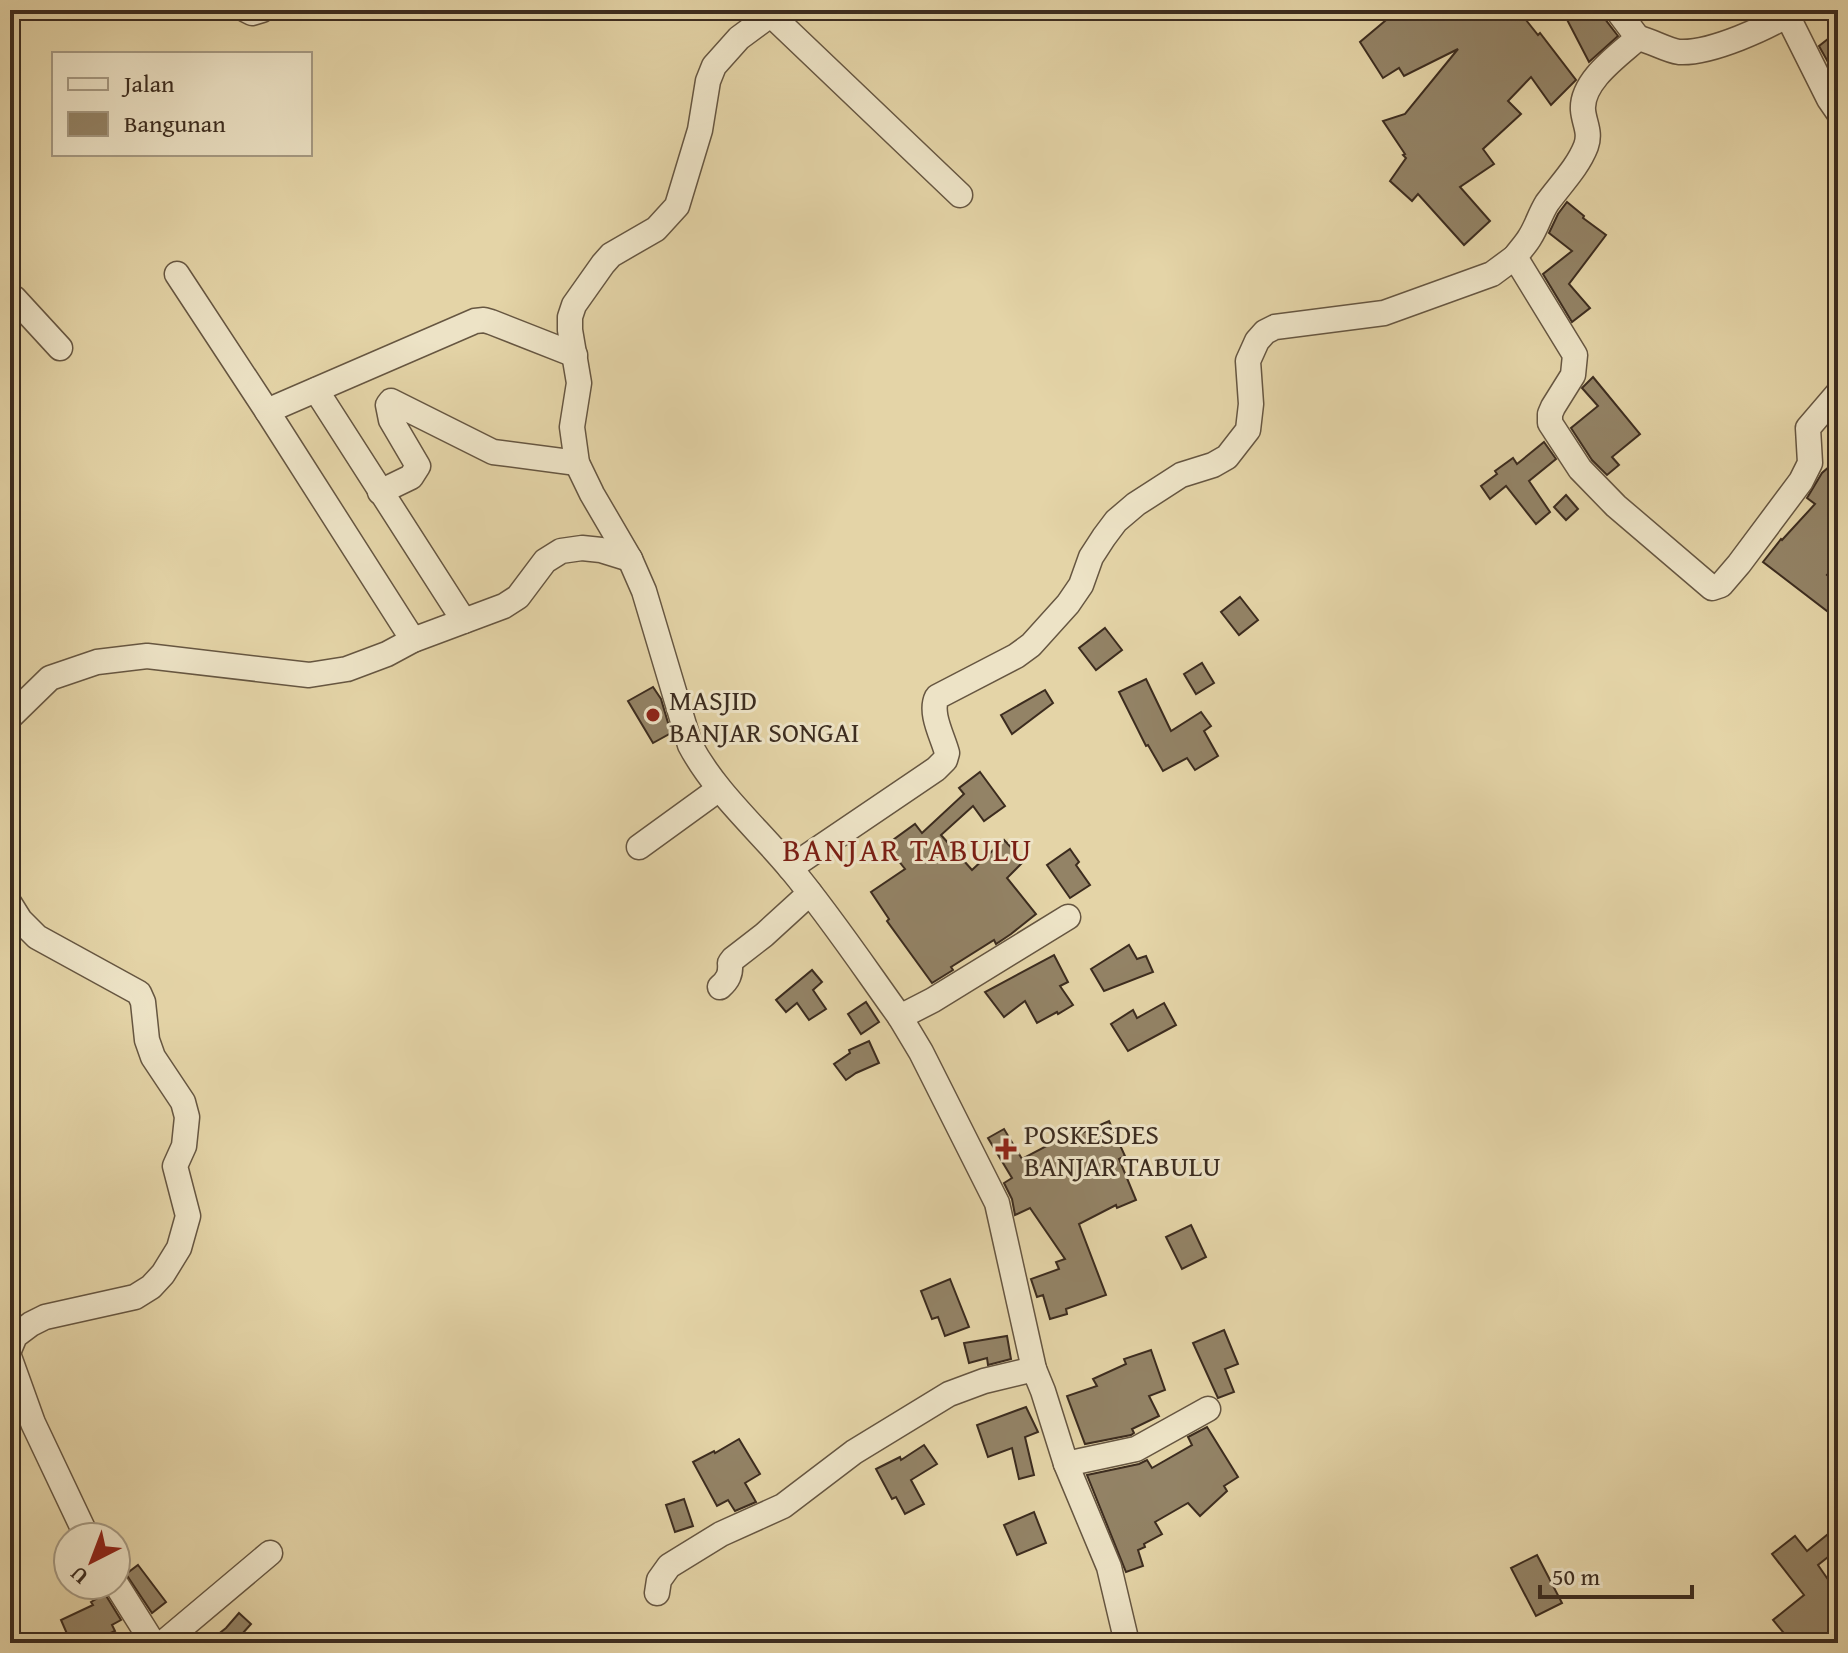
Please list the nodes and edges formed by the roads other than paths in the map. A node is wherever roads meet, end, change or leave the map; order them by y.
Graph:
1 (246, 10) edge
2 (262, 10) edge
3 (1617, 10) edge
4 (771, 11) edge
5 (1791, 13) edge
6 (1638, 38) junction
7 (1838, 112) edge
8 (960, 195) dead end
9 (1515, 257) junction
10 (177, 274) dead end
11 (10, 296) edge
12 (60, 348) dead end
13 (575, 355) junction
14 (316, 390) junction
15 (1838, 393) edge
16 (267, 411) junction
17 (577, 463) junction
18 (380, 492) junction
19 (630, 559) junction
20 (464, 621) junction
21 (413, 640) junction
22 (10, 717) edge
23 (719, 789) junction
24 (639, 847) dead end
25 (790, 868) junction
26 (810, 893) junction
27 (10, 904) edge
28 (1068, 917) dead end
29 (720, 987) dead end
30 (900, 1017) junction
31 (10, 1348) edge
32 (10, 1359) edge
33 (1034, 1369) junction
34 (1208, 1409) dead end
35 (1066, 1464) junction
36 (79, 1521) edge
37 (270, 1553) dead end
38 (657, 1593) dead end
39 (127, 1601) edge
40 (153, 1643) edge
41 (163, 1643) edge
42 (1127, 1643) edge

1 - 2 street
3 - 6 street
4 - 8 street
4 - 13 street
5 - 6 street
5 - 7 street
6 - 9 street
9 - 15 street
9 - 25 street
10 - 16 street
11 - 12 street
13 - 14 street
13 - 17 street
14 - 16 street
14 - 18 street
16 - 21 street
17 - 18 street
17 - 19 street
18 - 20 street
19 - 20 street
19 - 23 street
20 - 21 street
21 - 22 street
23 - 24 street
23 - 25 street
25 - 26 street
26 - 29 street
26 - 30 street
27 - 31 street
28 - 30 street
30 - 33 street
32 - 36 street
33 - 35 street
33 - 38 street
34 - 35 street
35 - 42 street
37 - 41 street
39 - 40 street

